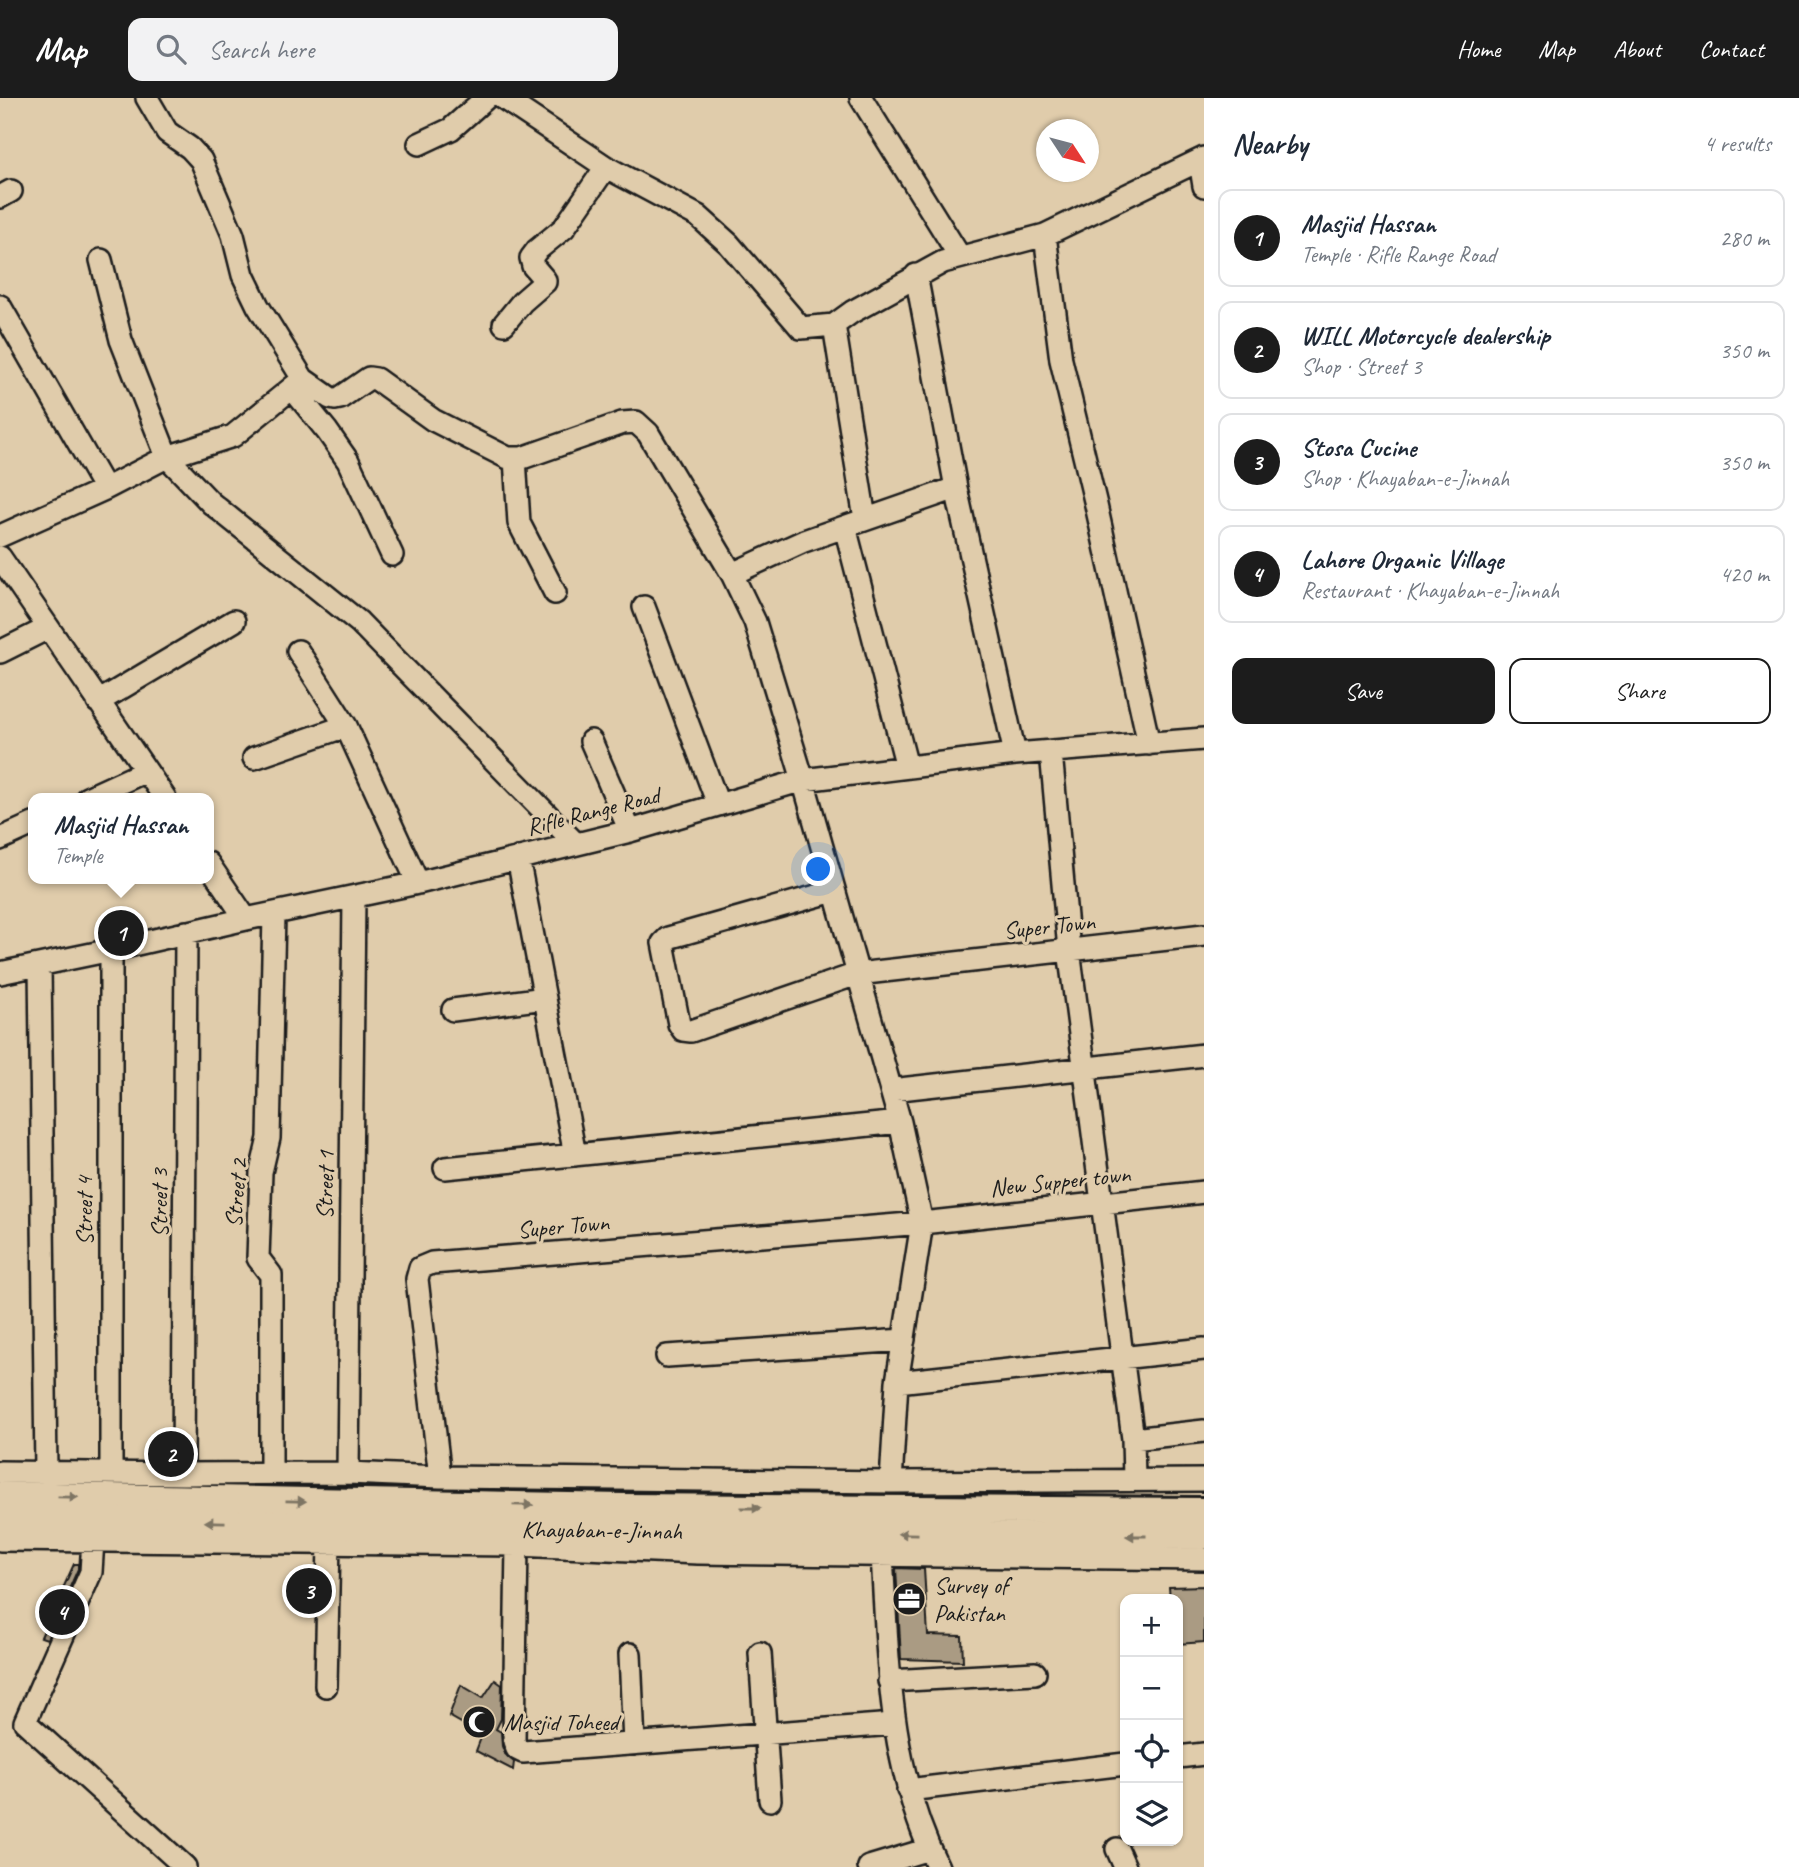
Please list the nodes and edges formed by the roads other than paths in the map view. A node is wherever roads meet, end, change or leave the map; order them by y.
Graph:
1 (147, 98) edge
2 (486, 98) edge
3 (503, 98) edge
4 (866, 100) edge
5 (419, 144) dead end
6 (1202, 160) edge
7 (606, 167) junction
8 (1204, 186) edge
9 (1045, 235) junction
10 (960, 257) junction
11 (101, 260) dead end
12 (916, 275) junction
13 (0, 306) edge
14 (504, 324) dead end
15 (834, 325) junction
16 (298, 384) junction
17 (167, 457) junction
18 (515, 458) junction
19 (956, 488) junction
20 (104, 489) junction
21 (865, 519) junction
22 (845, 527) junction
23 (0, 536) edge
24 (392, 555) dead end
25 (0, 557) edge
26 (732, 574) junction
27 (555, 593) dead end
28 (644, 607) dead end
29 (234, 621) dead end
30 (48, 628) junction
31 (298, 651) dead end
32 (0, 652) edge
33 (98, 702) junction
34 (346, 726) junction
35 (1204, 739) edge
36 (591, 741) dead end
37 (1149, 744) junction
38 (1051, 752) junction
39 (1015, 754) junction
40 (254, 758) dead end
41 (906, 767) junction
42 (146, 771) junction
43 (803, 780) junction
44 (99, 793) edge
45 (161, 793) edge
46 (718, 804) junction
47 (28, 826) edge
48 (630, 831) junction
49 (0, 839) edge
50 (576, 844) junction
51 (518, 858) junction
52 (214, 872) edge
53 (418, 883) junction
54 (834, 891) junction
55 (354, 897) junction
56 (274, 914) junction
57 (246, 919) junction
58 (186, 932) junction
59 (1204, 935) edge
60 (111, 950) junction
61 (1069, 950) junction
62 (40, 965) junction
63 (0, 973) edge
64 (858, 974) junction
65 (545, 998) junction
66 (453, 1010) dead end
67 (1204, 1055) edge
68 (1084, 1068) junction
69 (891, 1090) junction
70 (900, 1122) junction
71 (575, 1155) junction
72 (445, 1168) dead end
73 (1204, 1192) edge
74 (1103, 1203) junction
75 (922, 1223) junction
76 (904, 1340) junction
77 (1204, 1349) edge
78 (667, 1356) dead end
79 (1123, 1358) junction
80 (897, 1382) junction
81 (1204, 1431) edge
82 (1133, 1439) junction
83 (0, 1472) edge
84 (46, 1472) junction
85 (111, 1473) junction
86 (271, 1473) junction
87 (348, 1473) junction
88 (183, 1474) junction
89 (440, 1476) junction
90 (1134, 1479) junction
91 (1204, 1480) edge
92 (891, 1482) junction
93 (0, 1495) edge
94 (1204, 1511) edge
95 (0, 1518) edge
96 (1204, 1536) edge
97 (0, 1540) edge
98 (93, 1541) junction
99 (329, 1542) junction
100 (517, 1545) junction
101 (882, 1555) junction
102 (1204, 1559) edge
103 (760, 1653) dead end
104 (630, 1654) dead end
105 (1035, 1673) dead end
106 (889, 1681) junction
107 (326, 1686) dead end
108 (894, 1724) junction
109 (765, 1734) junction
110 (634, 1744) junction
111 (1204, 1754) edge
112 (1183, 1756) edge
113 (1120, 1764) edge
114 (908, 1790) junction
115 (770, 1800) dead end
116 (933, 1858) edge
117 (185, 1867) edge
118 (869, 1867) edge

1 - 16 street
2 - 5 street
3 - 7 street
4 - 10 street
6 - 8 street
6 - 9 street
7 - 14 street
7 - 15 street
9 - 10 street
9 - 37 street
10 - 12 street
11 - 17 street
12 - 15 street
12 - 19 street
13 - 20 street
15 - 21 street
16 - 17 street
16 - 18 street
16 - 24 street
17 - 20 street
17 - 50 street
18 - 26 street
18 - 27 street
19 - 21 street
19 - 39 street
20 - 23 street
21 - 22 street
22 - 26 street
22 - 41 street
25 - 30 street
26 - 43 street
28 - 46 street
29 - 33 street
30 - 32 street
30 - 33 street
31 - 34 street
33 - 42 street
34 - 40 street
34 - 53 street
35 - 37 street, Rifle Range Road
36 - 48 street
37 - 38 street, Rifle Range Road
38 - 39 street, Rifle Range Road
38 - 61 street
39 - 41 street, Rifle Range Road
41 - 43 street, Rifle Range Road
42 - 44 street
42 - 45 street
43 - 46 street, Rifle Range Road
43 - 54 street
46 - 48 street, Rifle Range Road
47 - 49 street
48 - 50 street, Rifle Range Road
50 - 51 street, Rifle Range Road
51 - 53 street, Rifle Range Road
51 - 65 street
52 - 57 street
53 - 55 street, Rifle Range Road
54 - 64 street
54 - 64 street, Super Town
55 - 56 street, Rifle Range Road
55 - 87 street, Street 1
56 - 57 street, Rifle Range Road
56 - 86 street, Street 2
57 - 58 street, Rifle Range Road
58 - 60 street, Rifle Range Road
58 - 88 street, Street 3
59 - 61 street, Super Town
60 - 62 street, Rifle Range Road
60 - 85 street, Street 4
61 - 64 street, Super Town
61 - 68 street
62 - 63 street, Rifle Range Road
62 - 84 street
64 - 69 street
65 - 66 street
65 - 71 street
67 - 68 street
68 - 69 street
68 - 74 street
69 - 70 street
70 - 71 street
70 - 75 street
71 - 72 street
73 - 74 street, New Supper town
74 - 75 street, New Supper town
74 - 79 street
75 - 76 street
75 - 89 street, Super Town
76 - 78 street
76 - 80 street
77 - 79 street
79 - 80 street
79 - 82 street
80 - 92 street
81 - 82 street
82 - 90 street
83 - 84 street
84 - 85 street
85 - 88 street
86 - 87 street
86 - 88 street
87 - 89 street
89 - 92 street
90 - 91 street
90 - 92 street
93 -> 94 main road, Khayaban-e-Jinnah
96 -> 95 main road, Khayaban-e-Jinnah
97 - 98 street
98 - 99 street
98 - 117 street
99 - 100 street
99 - 107 street
100 - 101 street
100 - 110 street
101 - 102 street
101 - 106 street
103 - 109 street
104 - 110 street
105 - 106 street
106 - 108 street
108 - 109 street
108 - 114 street
109 - 110 street
109 - 115 street
111 - 112 street
113 - 114 street
114 - 116 street
116 - 118 street

